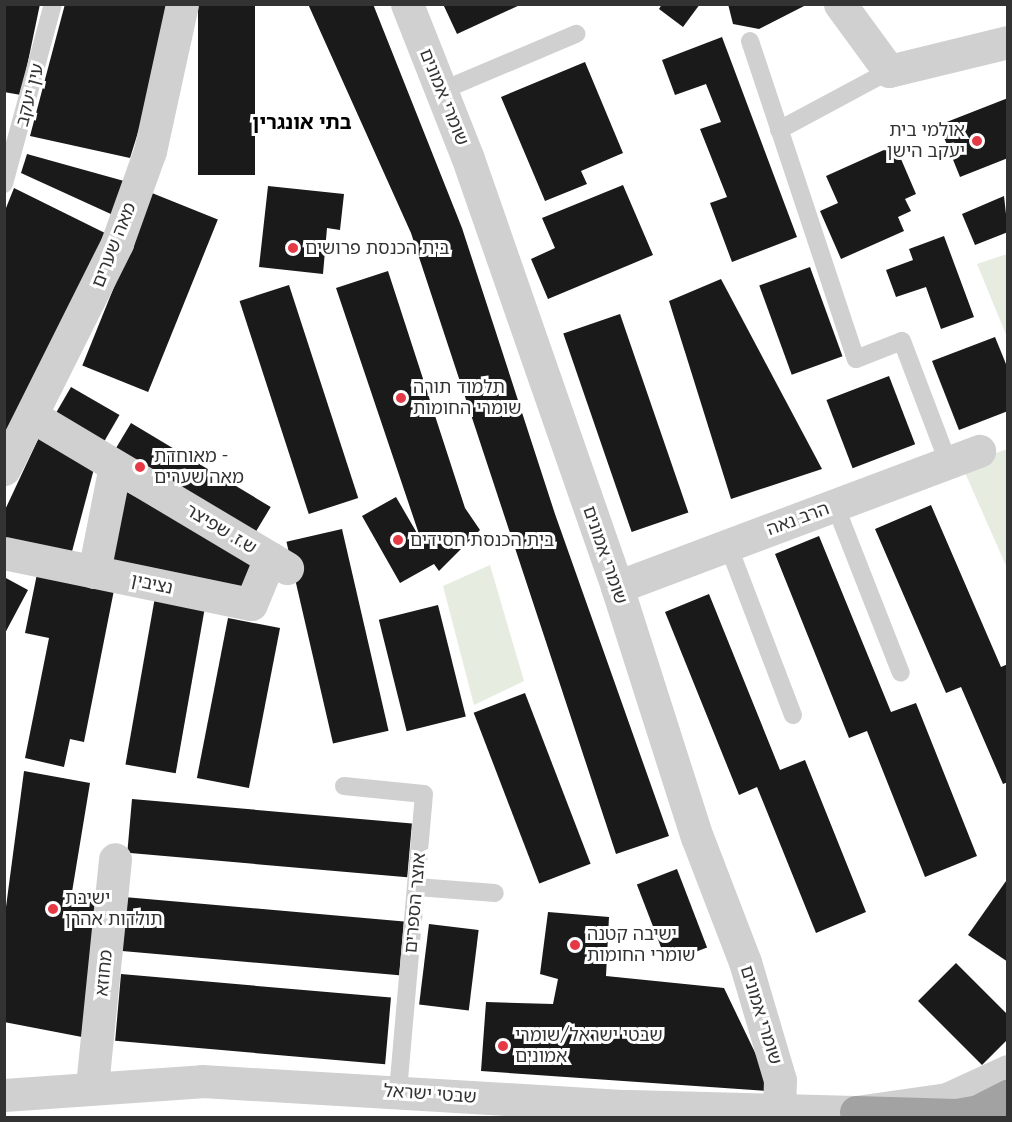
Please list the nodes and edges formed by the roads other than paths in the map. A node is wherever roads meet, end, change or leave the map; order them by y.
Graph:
1 (53, 4) edge
2 (182, 4) edge
3 (407, 4) edge
4 (840, 4) edge
5 (576, 34) dead end
6 (750, 41) dead end
7 (1008, 42) edge
8 (889, 70) junction
9 (441, 91) junction
10 (779, 130) junction
11 (4, 184) edge
12 (32, 416) junction
13 (979, 451) dead end
14 (948, 462) junction
15 (115, 466) junction
16 (4, 470) edge
17 (835, 505) junction
18 (728, 545) junction
19 (4, 553) edge
20 (279, 563) joint
21 (94, 572) junction
22 (617, 587) junction
23 (901, 673) dead end
24 (793, 715) dead end
25 (345, 786) dead end
26 (115, 859) dead end
27 (417, 887) junction
28 (495, 893) dead end
29 (1008, 1071) edge
30 (92, 1086) junction
31 (398, 1091) junction
32 (4, 1095) edge
33 (1008, 1096) edge
34 (779, 1112) junction
35 (856, 1112) junction

1 - 11 lane, עין יעקב
2 - 12 street, מאה שערים
3 - 9 street, שומרי אמונים
4 - 8 street
5 - 9 lane
6 - 10 lane
7 - 8 street
8 - 10 lane
9 - 22 street, שומרי אמונים
10 - 14 lane
12 - 15 street, ש.ז. שפיצר
12 - 16 street, מאה שערים
13 - 14 street, הרב נאה
14 - 17 street, הרב נאה
15 - 20 street, ש.ז. שפיצר
15 - 21 street
17 - 18 street, הרב נאה
17 - 23 lane
18 - 22 street, הרב נאה
18 - 24 lane
19 - 21 street, נציבין
20 - 21 street, נציבין
22 - 34 street, שומרי אמונים
25 - 27 lane, אוצר הספרים
26 - 30 street, מחוזא
27 - 28 lane
27 - 31 lane, אוצר הספרים
29 - 35 street, שבטי ישראל
30 - 31 street, שבטי ישראל
30 - 32 street, שבטי ישראל
31 - 34 street, שבטי ישראל
33 - 35 highway
34 - 35 street, שבטי ישראל

